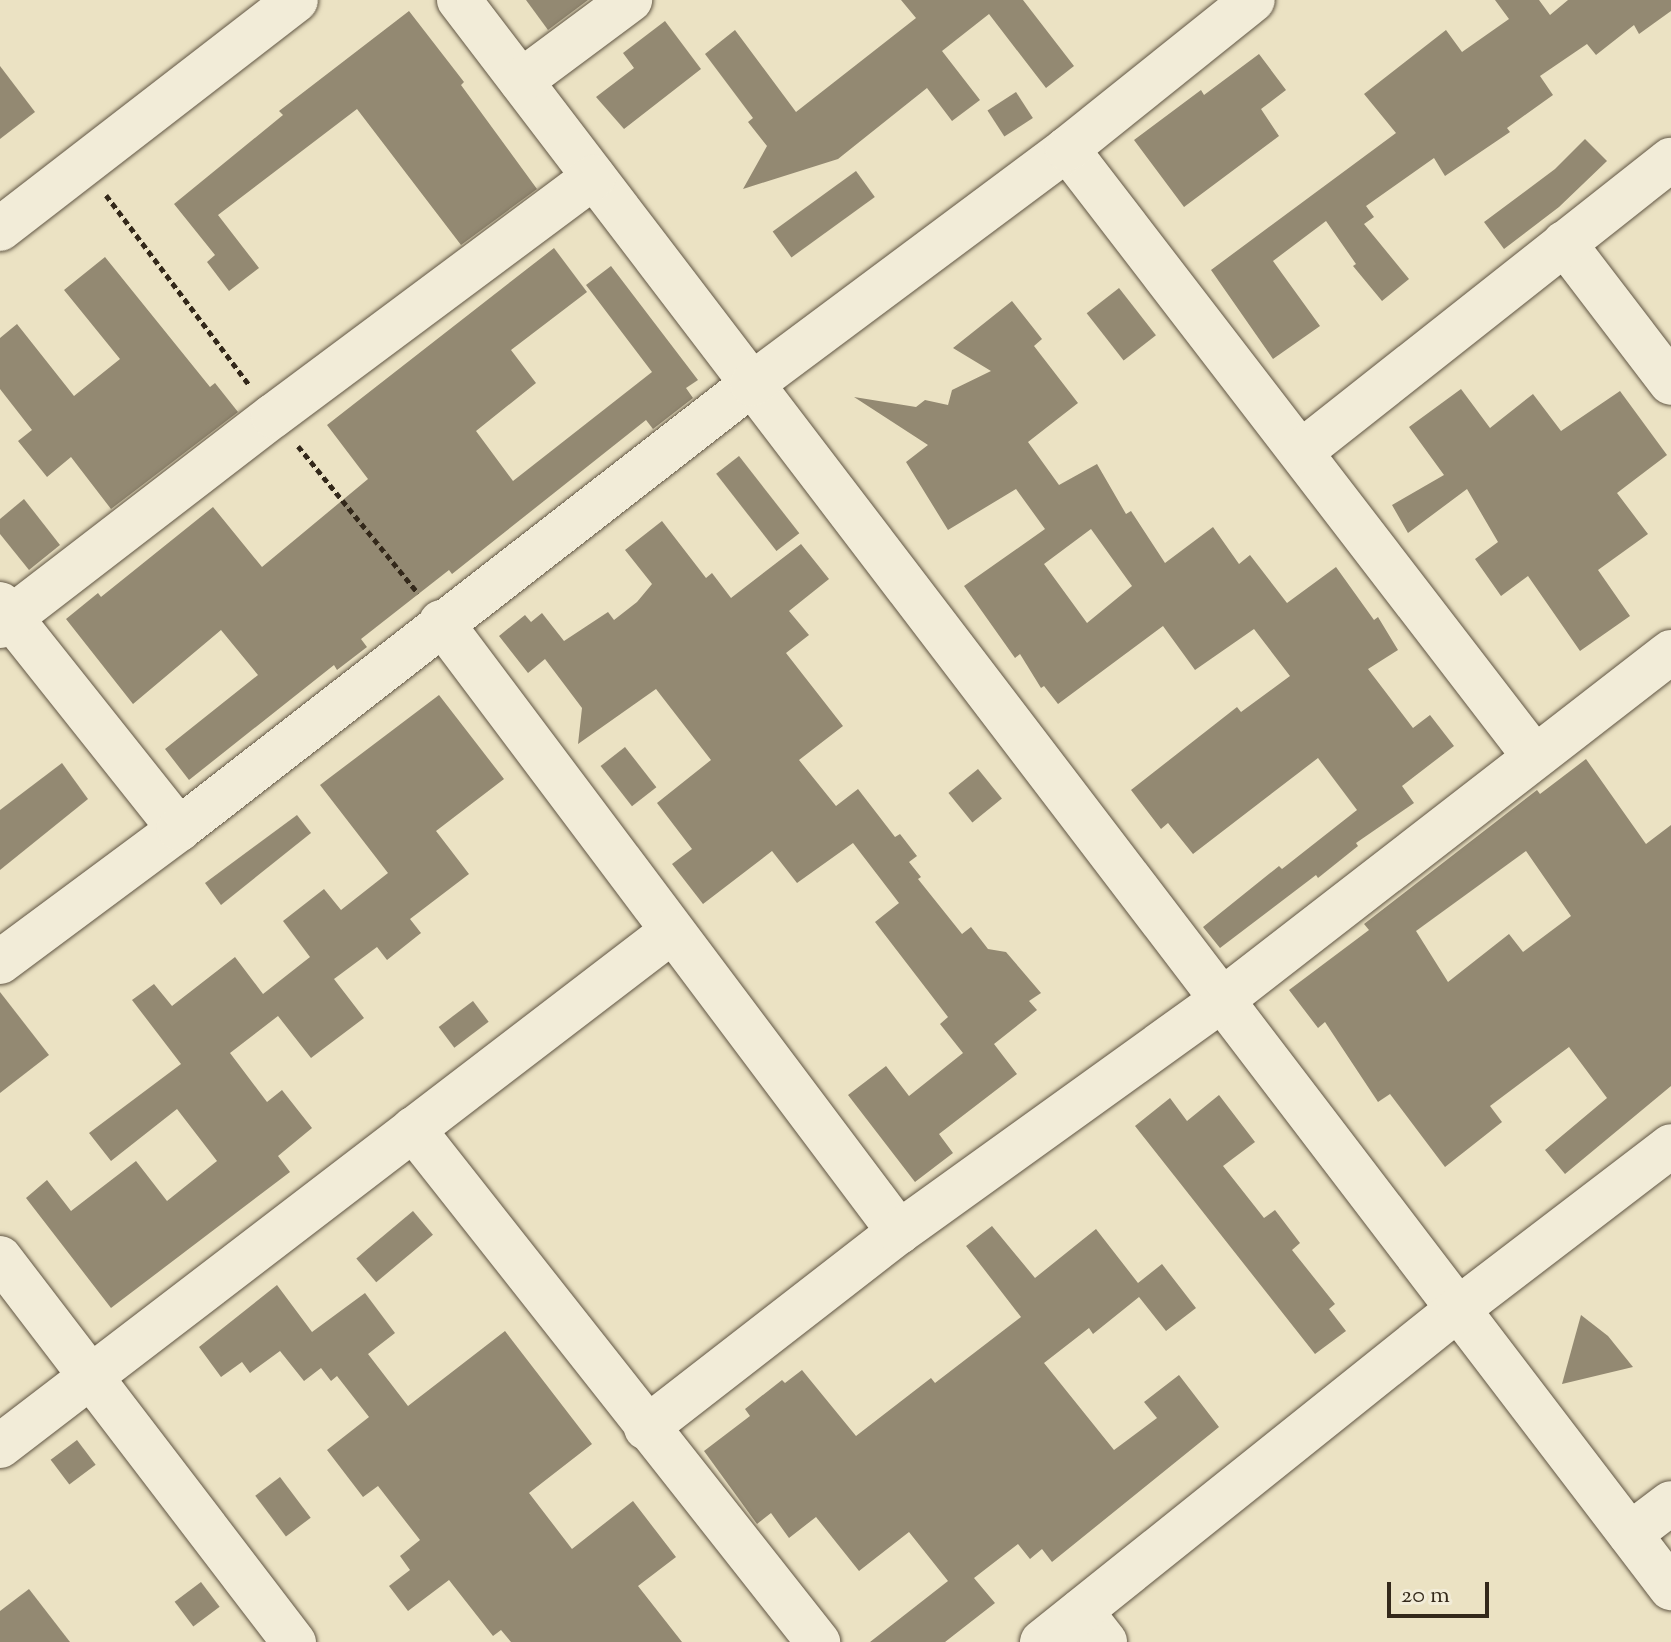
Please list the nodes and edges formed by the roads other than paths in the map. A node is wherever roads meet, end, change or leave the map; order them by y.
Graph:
1 (296, 0) edge
2 (459, 0) edge
3 (630, 0) edge
4 (1253, 0) edge
5 (521, 81) junction
6 (1067, 149) junction
7 (1671, 160) edge
8 (594, 177) junction
9 (0, 229) edge
10 (1564, 243) junction
11 (1671, 383) edge
12 (752, 384) junction
13 (1302, 451) junction
14 (4, 616) edge
15 (441, 622) junction
16 (1671, 652) edge
17 (1534, 756) junction
18 (179, 829) junction
19 (671, 932) junction
20 (0, 962) edge
21 (1222, 1000) junction
22 (413, 1129) junction
23 (1671, 1146) edge
24 (899, 1232) junction
25 (0, 1258) edge
26 (1458, 1309) junction
27 (90, 1376) junction
28 (646, 1428) junction
29 (0, 1446) edge
30 (1671, 1503) edge
31 (1630, 1534) junction
32 (1671, 1588) edge
33 (1093, 1626) edge
34 (294, 1642) edge
35 (818, 1642) edge
36 (1042, 1642) edge

1 - 9 street
2 - 5 street
3 - 5 street
4 - 6 street
5 - 8 street
6 - 12 street
6 - 13 street
7 - 10 street
8 - 12 street
8 - 14 street
10 - 11 street
10 - 13 street
12 - 15 street
12 - 21 street
13 - 17 street
14 - 18 street
15 - 18 street
15 - 19 street
16 - 17 street
17 - 21 street
18 - 20 street
19 - 22 street
19 - 24 street
21 - 24 street
21 - 26 street
22 - 27 street
22 - 28 street
23 - 26 street
24 - 28 street
25 - 27 street
26 - 31 street
26 - 33 street
27 - 29 street
27 - 34 street
28 - 35 street
30 - 31 street
31 - 32 street
33 - 36 street

